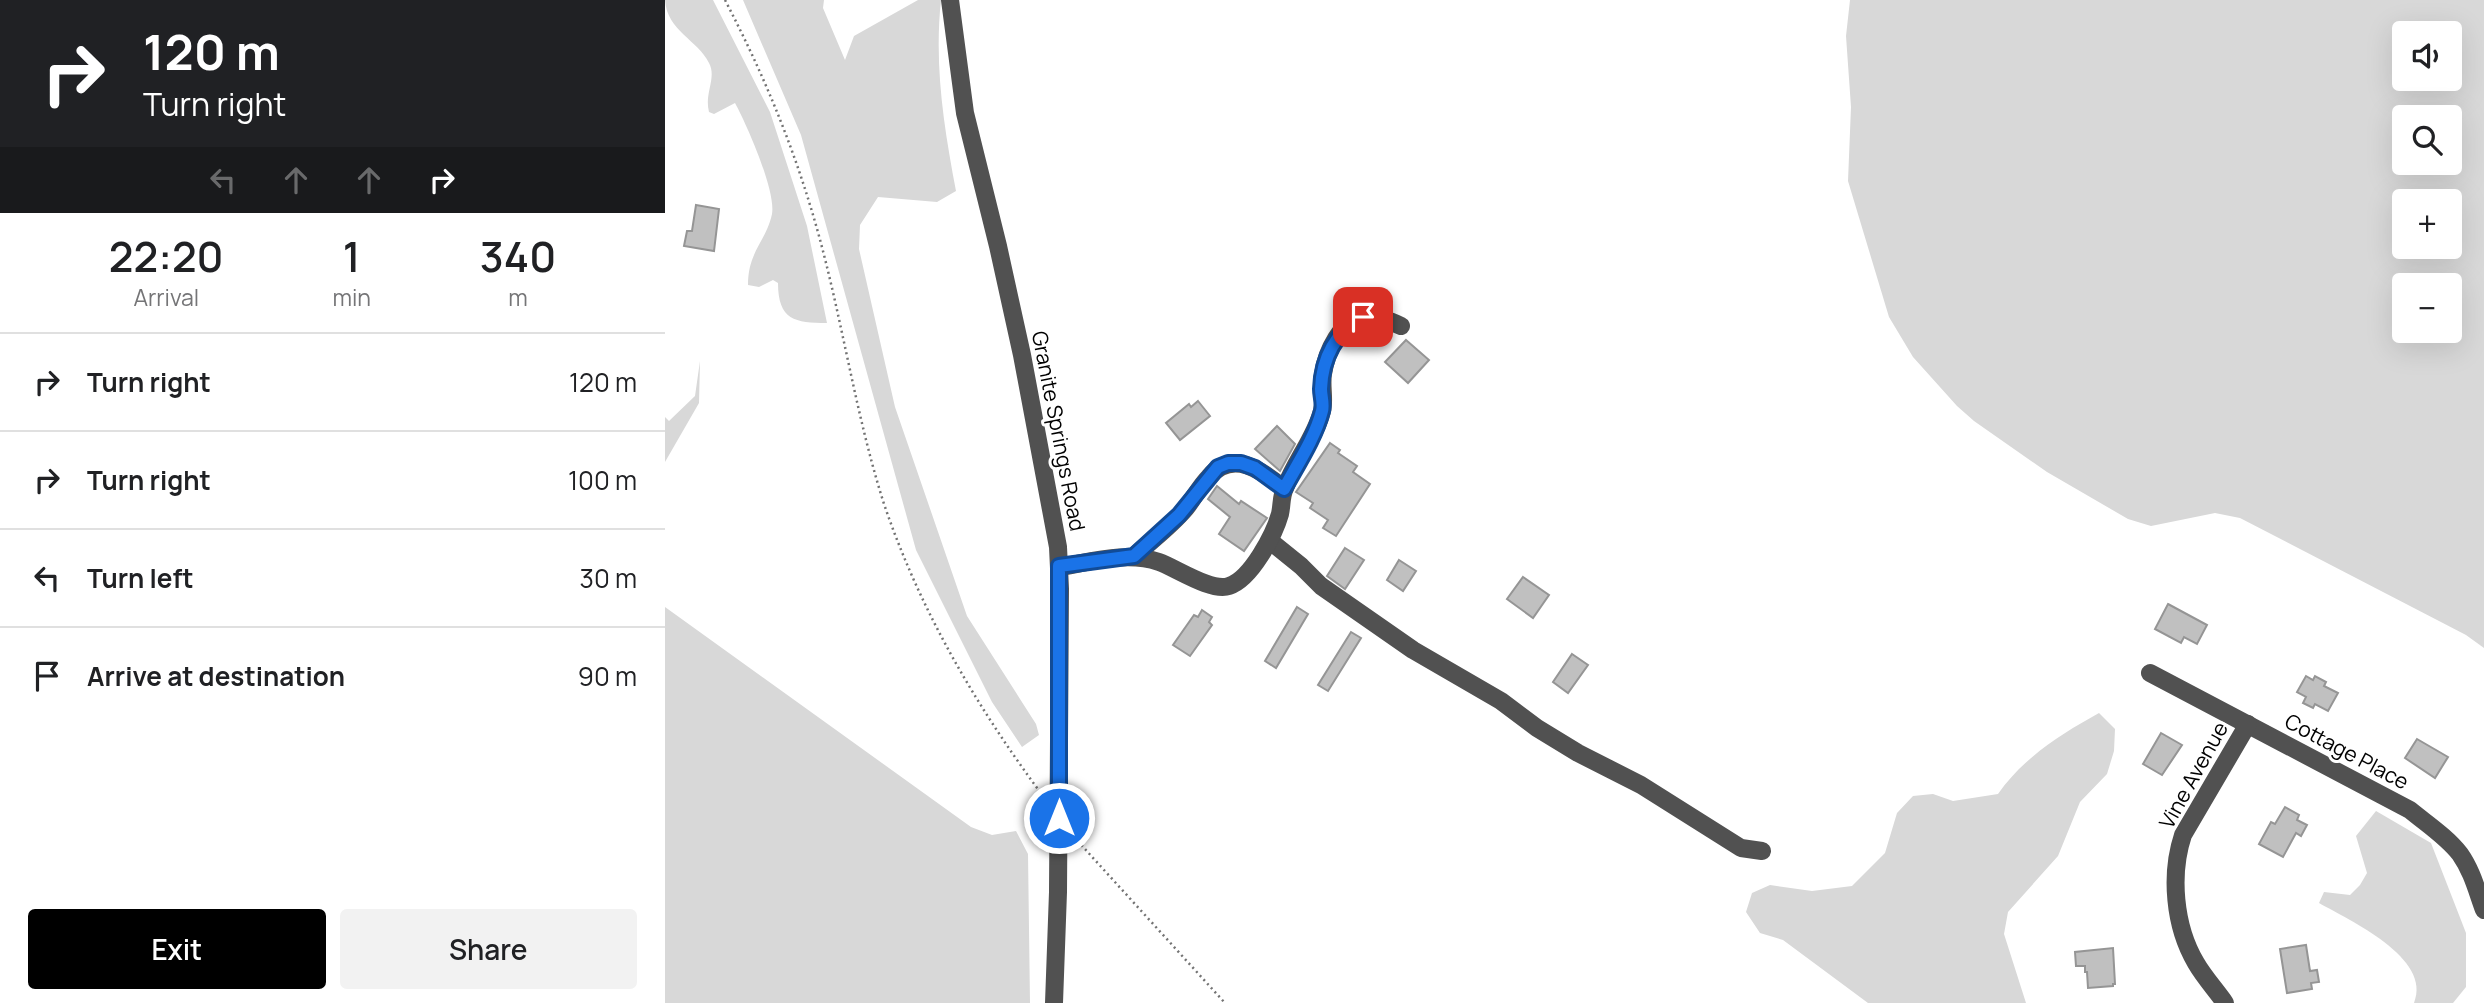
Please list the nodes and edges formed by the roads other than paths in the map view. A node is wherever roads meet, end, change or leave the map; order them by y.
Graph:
1 (950, 0) edge
2 (1401, 326) dead end
3 (1284, 489) junction
4 (1270, 541) junction
5 (1134, 556) junction
6 (1059, 566) junction
7 (2150, 673) dead end
8 (2248, 724) junction
9 (1762, 851) dead end
10 (2484, 910) edge
11 (1054, 1003) edge
12 (2225, 1003) edge

1 - 6 street, Granite Springs Road
2 - 3 street
3 - 4 street
3 - 5 street
4 - 5 street
4 - 9 street
5 - 6 street
6 - 11 street, Granite Springs Road
7 - 8 street, Cottage Place
8 - 10 street, Cottage Place
8 - 12 street, Vine Avenue

